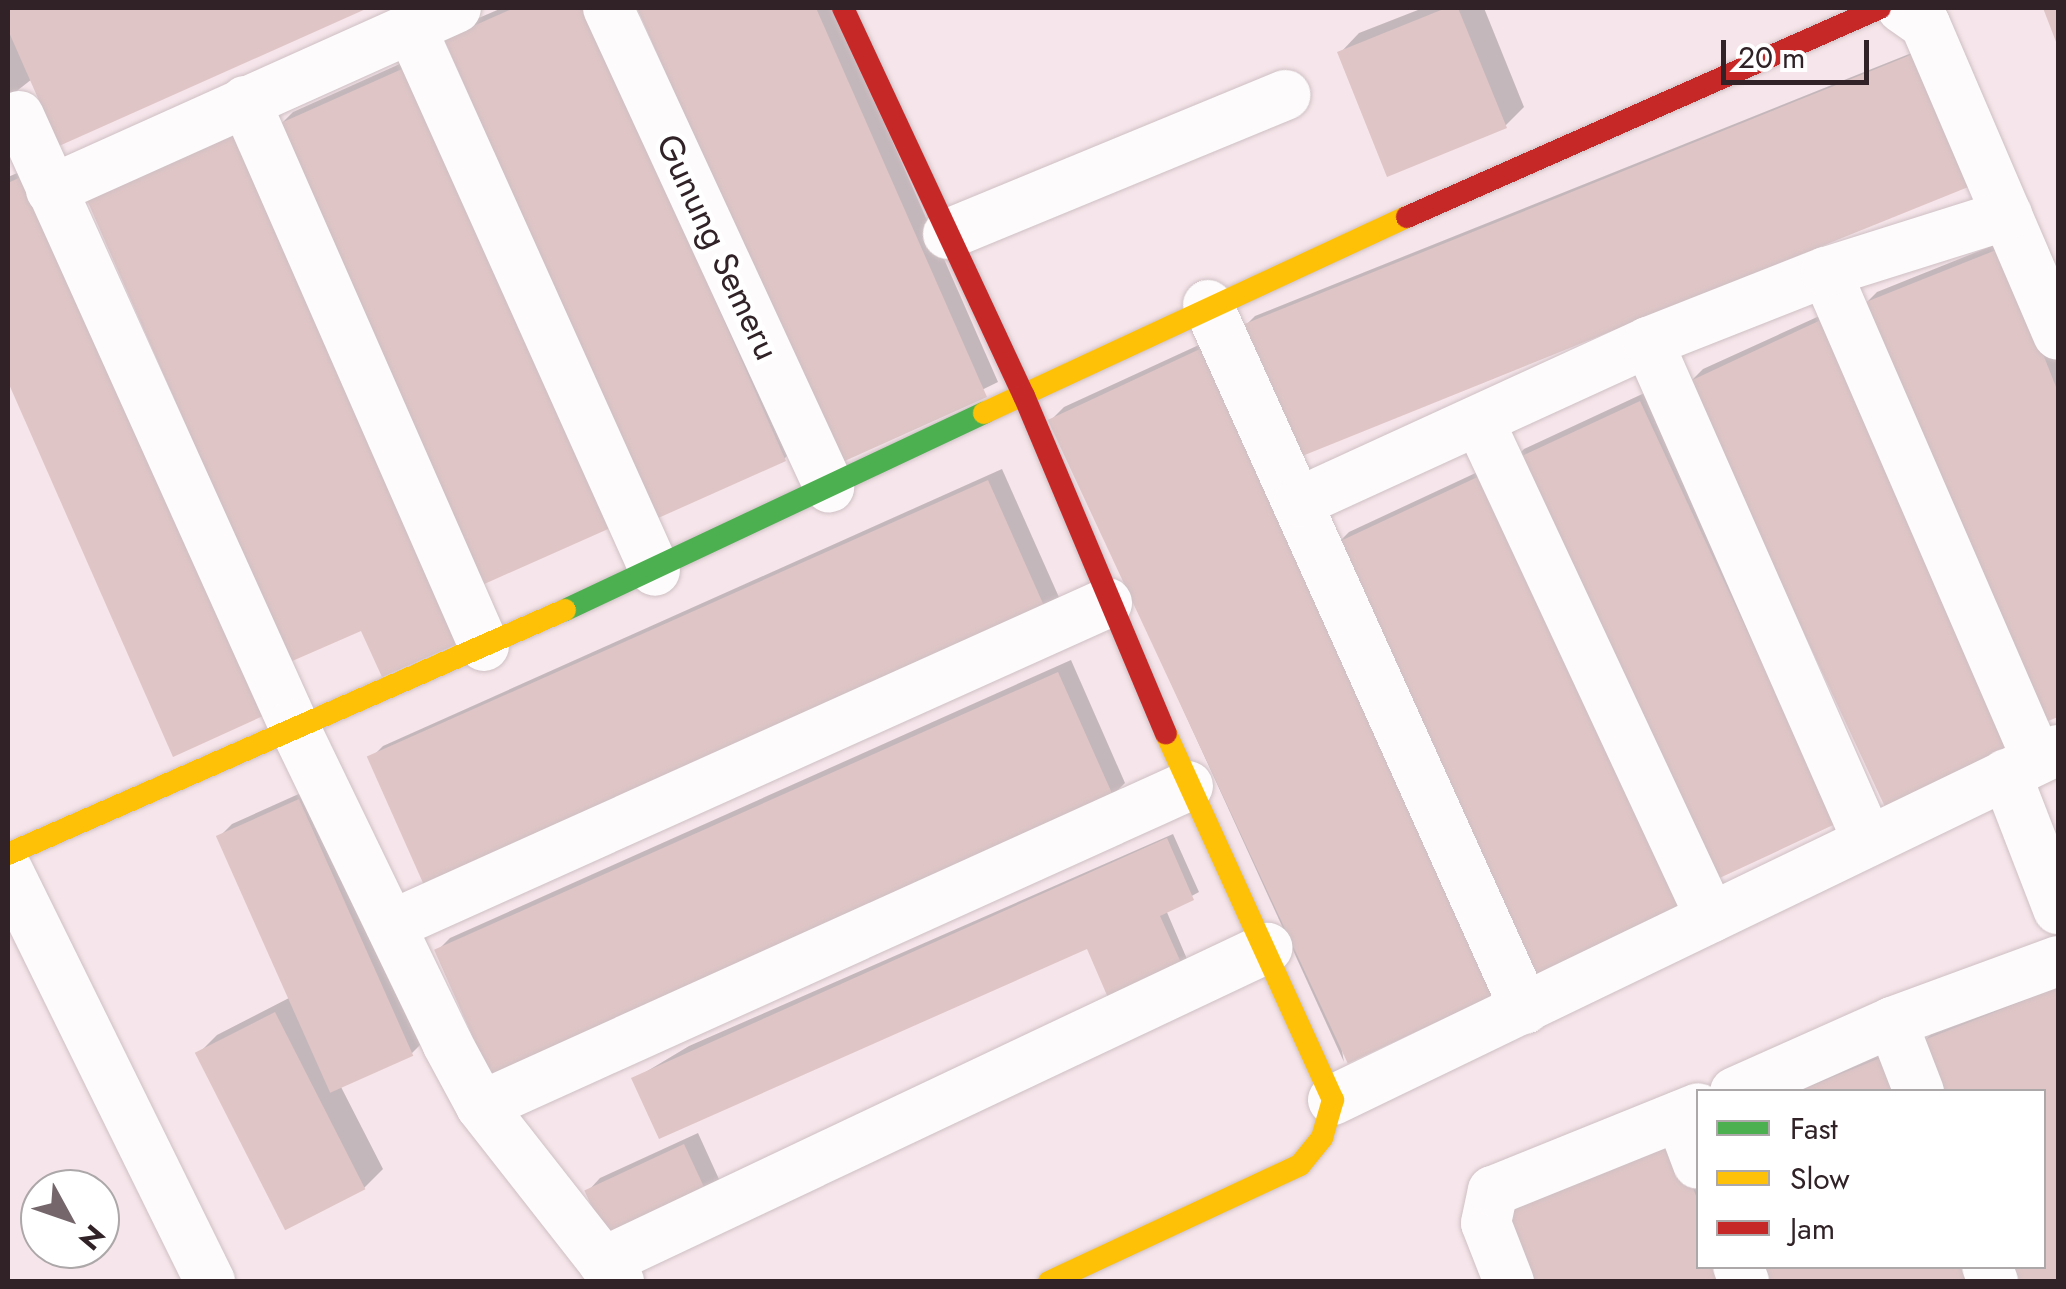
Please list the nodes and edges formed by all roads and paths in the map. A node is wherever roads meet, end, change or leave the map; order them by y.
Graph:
1 (456, 8) edge
2 (608, 8) edge
3 (842, 8) edge
4 (1880, 8) edge
5 (1902, 8) edge
6 (411, 28) junction
7 (1286, 95) dead end
8 (245, 101) junction
9 (19, 116) dead end
10 (51, 190) junction
11 (2007, 216) junction
12 (948, 234) junction
13 (1826, 272) junction
14 (1208, 304) junction
15 (2058, 334) edge
16 (1648, 342) junction
17 (1024, 396) junction
18 (1478, 421) junction
19 (828, 488) junction
20 (1298, 502) junction
21 (655, 571) junction
22 (1107, 603) junction
23 (484, 646) junction
24 (293, 724) junction
25 (2034, 761) edge
26 (1188, 786) junction
27 (1867, 838) junction
28 (8, 854) edge
29 (8, 871) edge
30 (2058, 909) edge
31 (1711, 918) junction
32 (394, 924) junction
33 (1267, 948) junction
34 (2058, 961) edge
35 (1525, 1009) junction
36 (1892, 1022) junction
37 (1742, 1089) edge
38 (1918, 1089) edge
39 (1334, 1100) junction
40 (481, 1106) junction
41 (1689, 1112) edge
42 (1696, 1152) edge
43 (611, 1272) edge
44 (208, 1281) edge
45 (1048, 1282) edge
46 (1509, 1282) edge

1 - 6 street
2 - 19 street, Gunung Semeru
3 - 12 street
4 - 14 street
5 - 11 street
6 - 8 street
6 - 21 street
7 - 12 street
8 - 10 street
8 - 23 street
9 - 10 street
10 - 24 street
11 - 13 street
11 - 15 street
12 - 17 street
13 - 16 street
13 - 25 street
14 - 17 street
14 - 20 street
16 - 18 street
16 - 27 street
17 - 19 street
17 - 22 street
18 - 20 street
18 - 31 street
19 - 21 street
20 - 35 street
21 - 23 street
22 - 26 street
22 - 32 street
23 - 24 street
24 - 28 street
24 - 32 street
25 - 27 street
25 - 30 street
26 - 33 street
26 - 40 street
27 - 31 street
29 - 44 street
31 - 35 street
32 - 40 street
33 - 39 street
33 - 43 street
34 - 36 street
35 - 39 street
36 - 37 street
36 - 38 street
39 - 45 street
40 - 43 street
41 - 42 street
41 - 46 street

